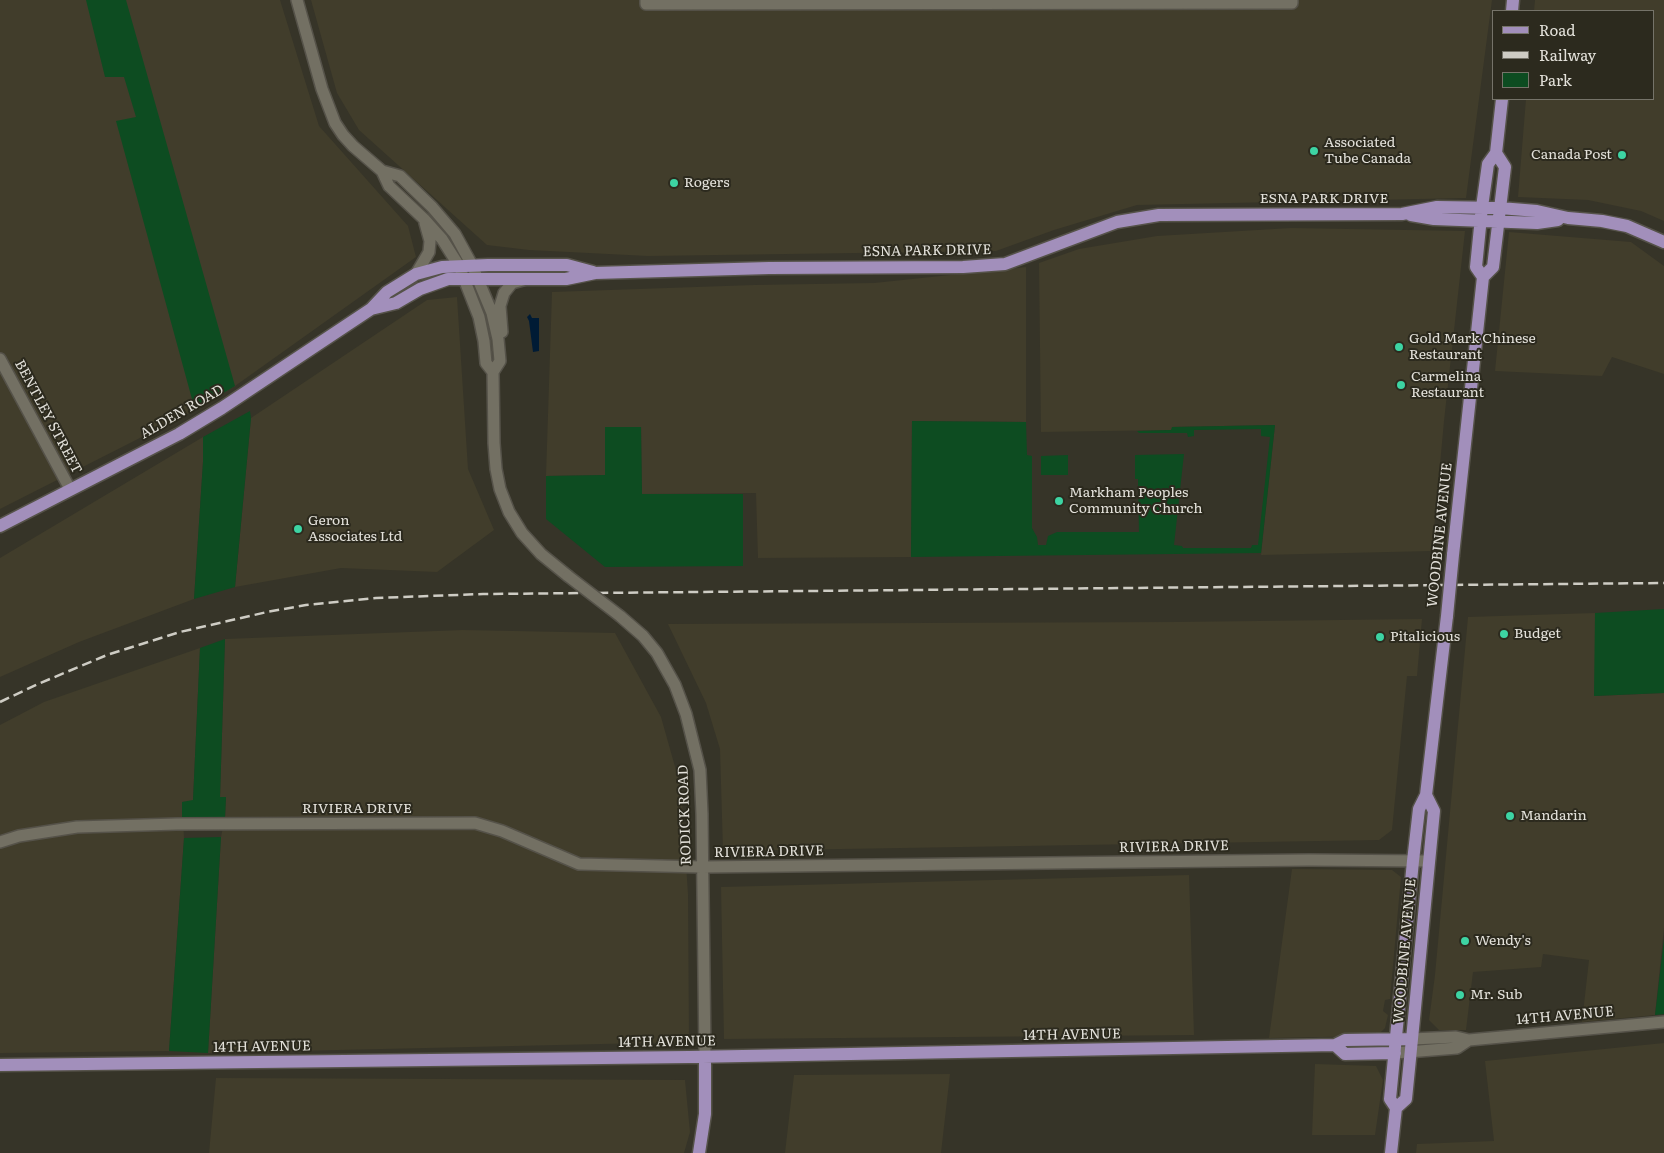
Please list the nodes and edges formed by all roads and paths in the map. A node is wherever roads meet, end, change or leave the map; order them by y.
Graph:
1 (297, 0) edge
2 (646, 0) edge
3 (1292, 0) edge
4 (1502, 100) edge
5 (1496, 153) junction
6 (382, 171) junction
7 (1482, 207) junction
8 (1500, 208) junction
9 (1402, 214) junction
10 (424, 218) junction
11 (1568, 218) junction
12 (1481, 220) junction
13 (1498, 221) junction
14 (1664, 242) edge
15 (466, 265) junction
16 (595, 272) junction
17 (416, 274) junction
18 (1483, 277) junction
19 (472, 279) junction
20 (527, 279) junction
21 (371, 309) junction
22 (0, 358) edge
23 (500, 361) junction
24 (493, 372) junction
25 (70, 489) junction
26 (0, 526) edge
27 (1426, 795) junction
28 (0, 842) edge
29 (1413, 860) junction
30 (1429, 861) junction
31 (702, 868) junction
32 (1402, 987) junction
33 (1417, 990) junction
34 (1664, 1022) edge
35 (1397, 1039) junction
36 (1412, 1039) junction
37 (1469, 1040) junction
38 (1335, 1045) junction
39 (1396, 1053) junction
40 (1411, 1053) junction
41 (704, 1057) junction
42 (0, 1065) edge
43 (1396, 1108) junction
44 (699, 1153) edge
45 (1391, 1153) edge

1 - 6 street
2 - 3 street
4 - 5 main road, WOODBINE AVENUE
5 - 7 main road, WOODBINE AVENUE
5 - 8 main road, WOODBINE AVENUE
6 - 10 street
6 - 15 street
7 - 8 main road, ESNA PARK DRIVE
7 - 9 main road, ESNA PARK DRIVE
7 - 12 main road, WOODBINE AVENUE
8 - 11 main road, ESNA PARK DRIVE
8 - 13 main road, WOODBINE AVENUE
9 - 12 main road, ESNA PARK DRIVE
9 - 16 main road, ESNA PARK DRIVE
10 - 15 street
10 - 17 street
11 - 13 main road, ESNA PARK DRIVE
11 - 14 main road
12 - 13 main road, ESNA PARK DRIVE
12 - 18 main road, WOODBINE AVENUE
13 - 18 main road, WOODBINE AVENUE
15 - 16 main road, ESNA PARK DRIVE
15 - 17 main road, ALDEN ROAD
15 - 19 street
16 - 20 main road, ESNA PARK DRIVE
17 - 21 main road, ALDEN ROAD
18 - 27 main road, WOODBINE AVENUE, bridge
19 - 20 main road, ESNA PARK DRIVE
19 - 21 main road, ALDEN ROAD
19 - 23 street
19 - 24 street, RODICK ROAD
20 - 23 street
21 - 25 main road, ALDEN ROAD
22 - 25 street, BENTLEY STREET
23 - 24 street
24 - 31 street, RODICK ROAD, bridge
25 - 26 main road, ALDEN ROAD
27 - 29 main road, WOODBINE AVENUE
27 - 30 main road, WOODBINE AVENUE
28 - 31 street, RIVIERA DRIVE
29 - 30 street, RIVIERA DRIVE
29 - 31 street, RIVIERA DRIVE
29 - 32 main road, WOODBINE AVENUE
30 - 33 main road, WOODBINE AVENUE
31 - 41 street, RODICK ROAD
32 - 33 main road
32 - 35 main road, WOODBINE AVENUE
33 - 36 main road, WOODBINE AVENUE
34 - 37 street, 14TH AVENUE
35 - 36 main road, 14TH AVENUE
35 - 38 main road, 14TH AVENUE
35 - 39 main road, WOODBINE AVENUE
36 - 37 street, 14TH AVENUE
36 - 40 main road, WOODBINE AVENUE
37 - 40 street, 14TH AVENUE
38 - 39 main road, 14TH AVENUE
38 - 41 main road, 14TH AVENUE
39 - 40 street, 14TH AVENUE
39 - 43 main road, WOODBINE AVENUE
40 - 43 main road, WOODBINE AVENUE
41 - 42 main road, 14TH AVENUE
41 - 44 main road, RODICK ROAD
43 - 45 main road, WOODBINE AVENUE

